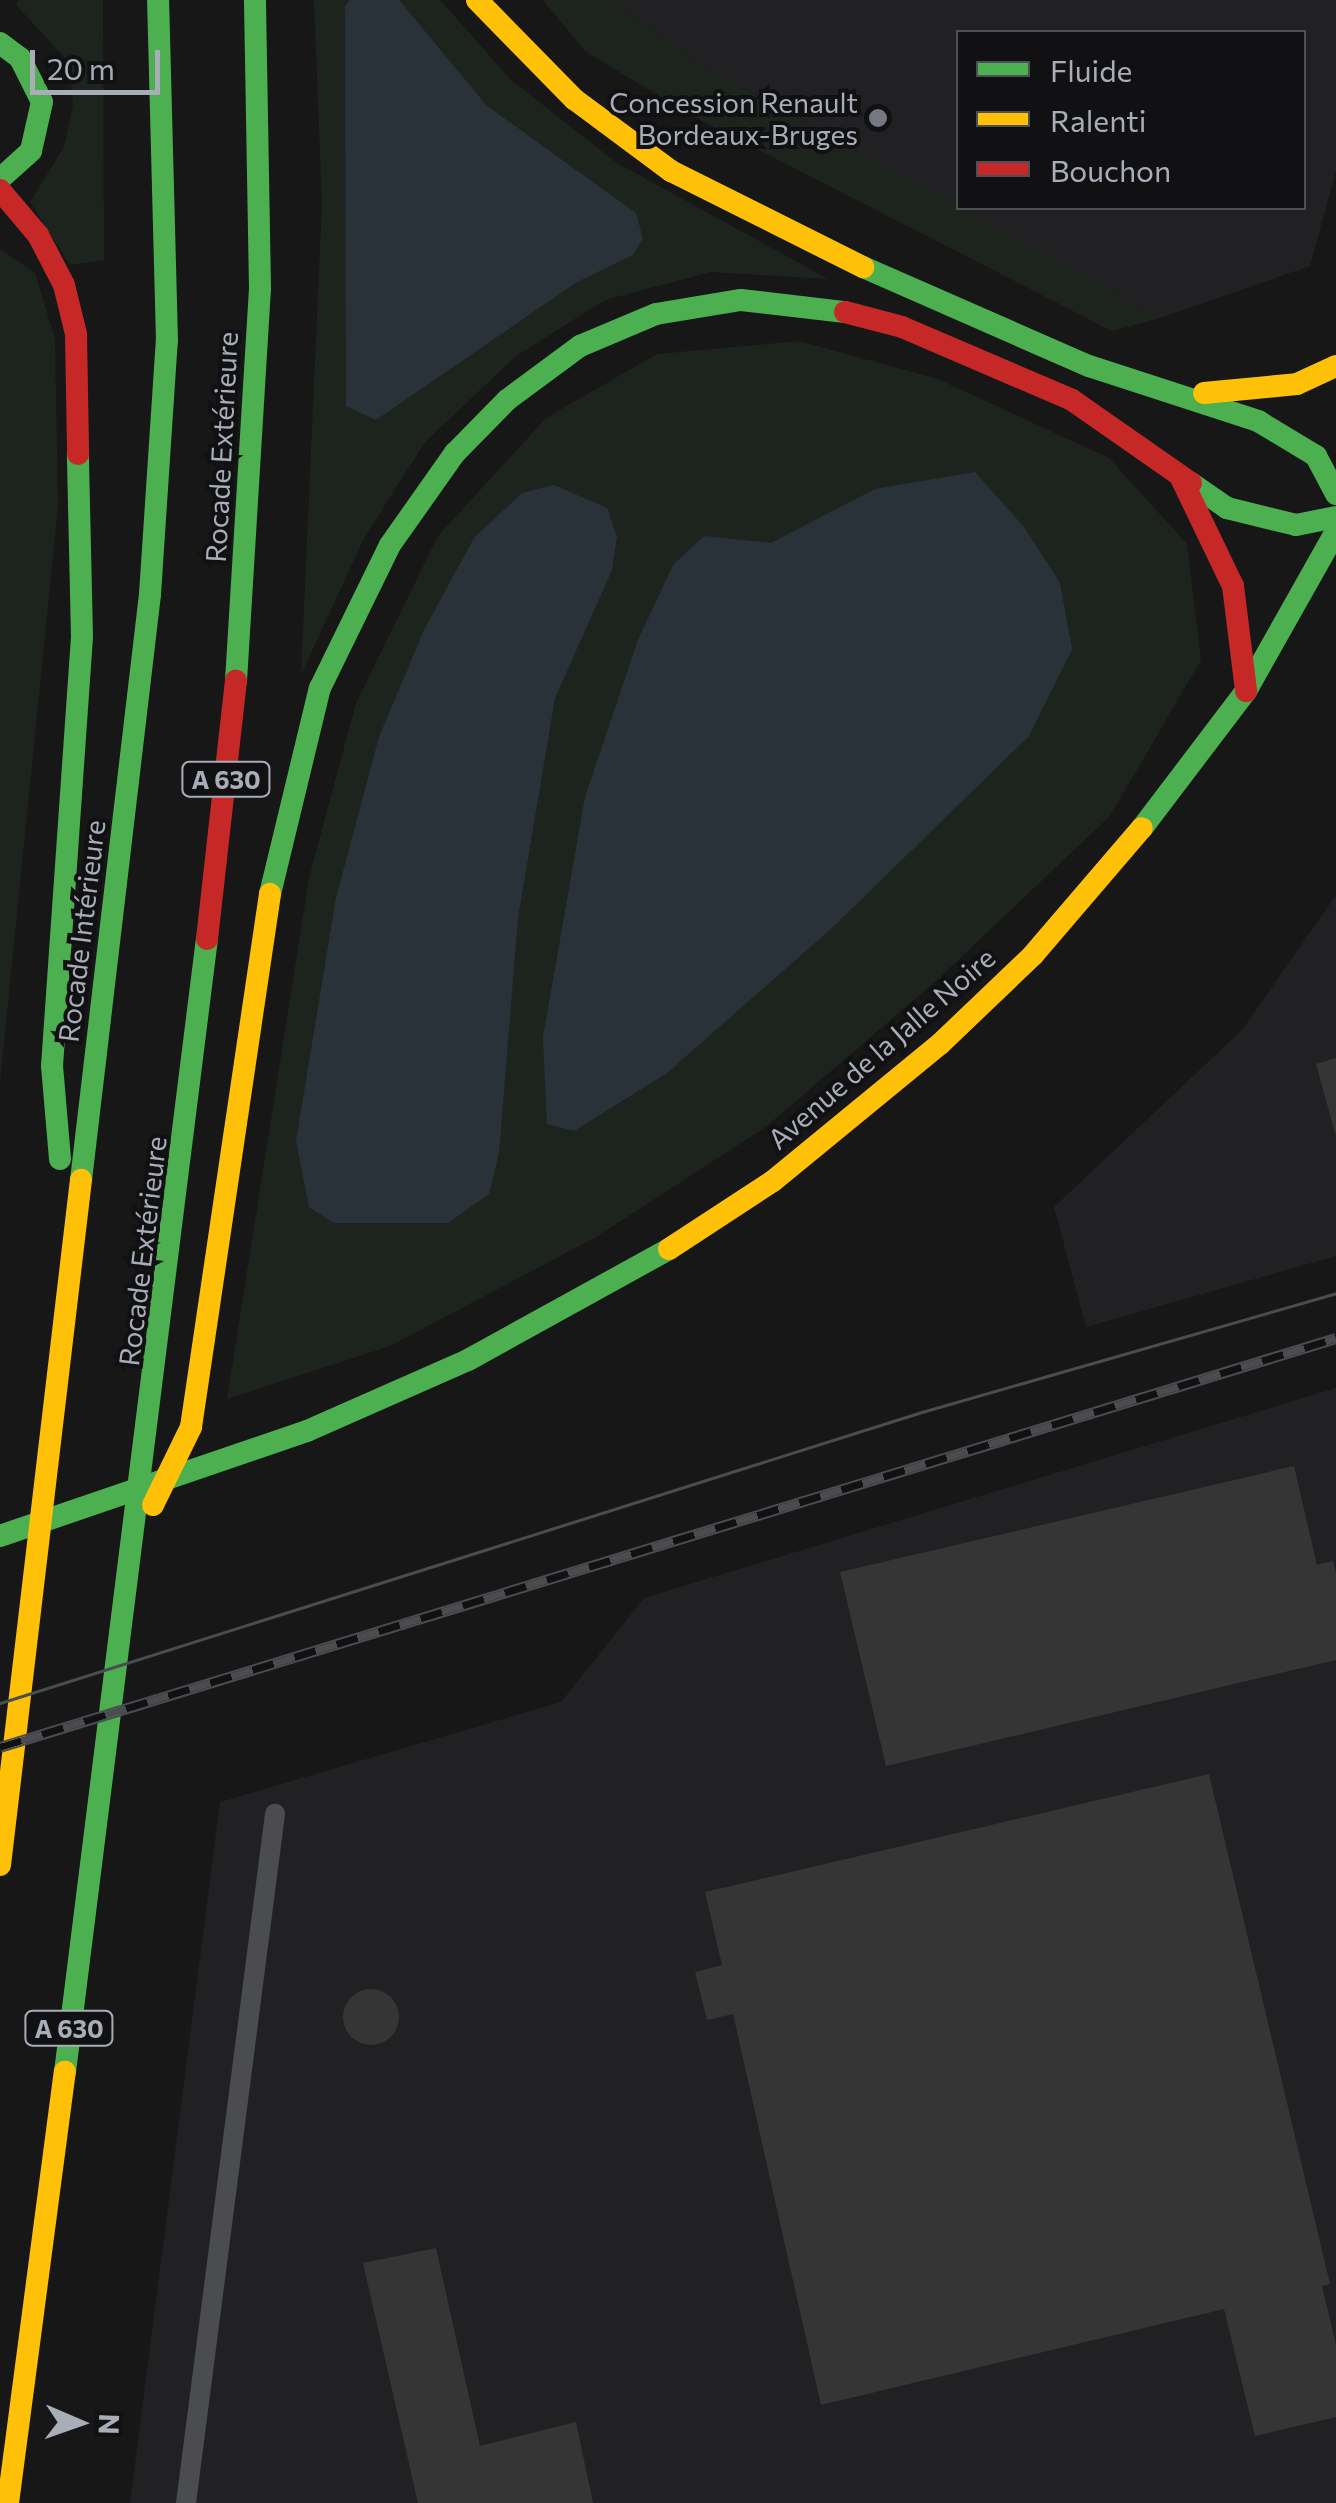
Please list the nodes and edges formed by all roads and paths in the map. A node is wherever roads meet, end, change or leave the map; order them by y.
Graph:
1 (158, 0) edge
2 (255, 0) edge
3 (477, 0) edge
4 (0, 43) edge
5 (0, 179) edge
6 (0, 190) edge
7 (1336, 366) edge
8 (1171, 393) junction
9 (1180, 475) junction
10 (1336, 494) edge
11 (1336, 517) edge
12 (1336, 531) edge
13 (1246, 691) junction
14 (70, 1258) junction
15 (0, 1536) edge
16 (130, 1553) junction
17 (275, 1814) dead end
18 (0, 1865) edge
19 (8, 2503) edge
20 (186, 2503) edge

1 - 14 main road, Rocade Intérieure
2 - 16 main road, Rocade Extérieure / A 630
3 - 8 main road
4 - 5 main road
6 - 14 main road
7 - 8 main road
8 - 10 main road
9 - 11 main road
9 - 13 main road
9 - 16 main road
12 - 13 main road, Avenue de la Jalle Noire
13 - 15 main road, Avenue de la Jalle Noire
14 - 18 main road, Rocade Intérieure
16 - 19 main road, Rocade Extérieure / A 630
17 - 20 lane

